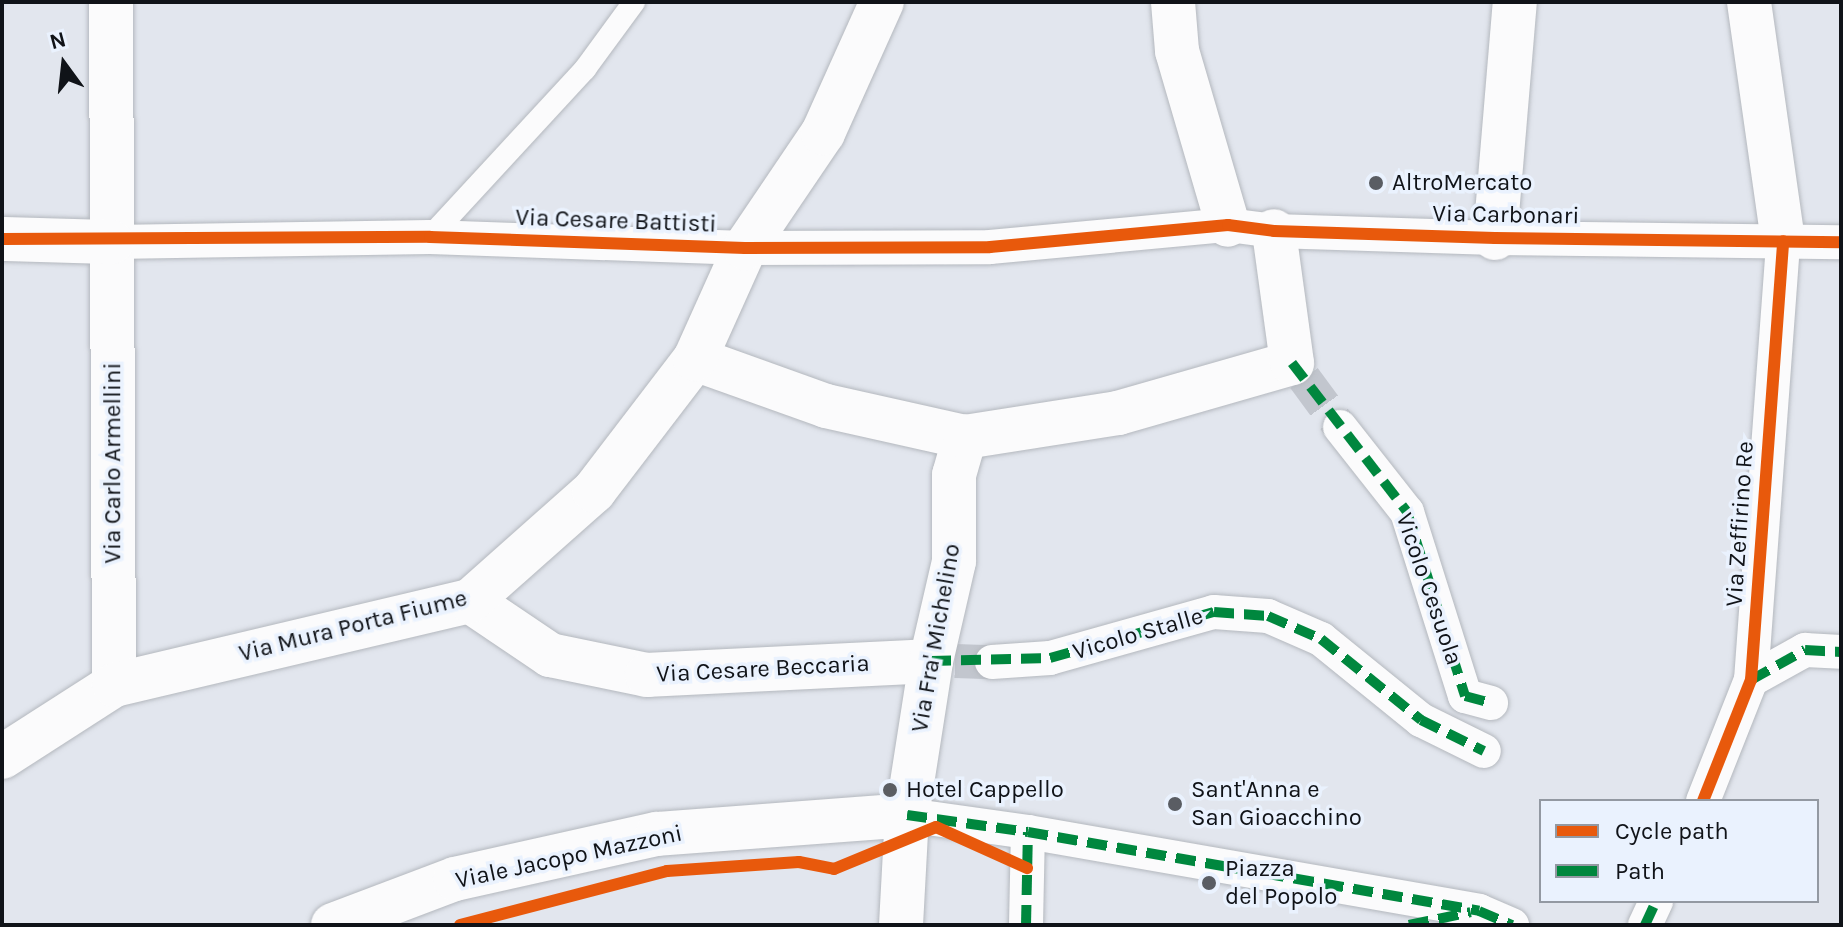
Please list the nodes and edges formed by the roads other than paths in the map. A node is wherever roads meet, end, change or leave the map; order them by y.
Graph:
1 (111, 2) edge
2 (634, 2) edge
3 (882, 2) edge
4 (1173, 2) edge
5 (1515, 2) edge
6 (1749, 2) edge
7 (1228, 225) junction
8 (1274, 231) junction
9 (430, 237) junction
10 (1495, 238) junction
11 (2, 239) edge
12 (1783, 241) junction
13 (112, 242) junction
14 (1841, 242) edge
15 (745, 248) junction
16 (695, 359) junction
17 (1340, 427) tunnel mouth
18 (965, 437) junction
19 (470, 601) junction
20 (1840, 653) edge
21 (943, 661) junction
22 (992, 662) tunnel mouth
23 (1751, 680) junction
24 (114, 685) junction
25 (1491, 703) dead end
26 (1484, 751) dead end
27 (2, 757) edge
28 (1704, 799) edge
29 (907, 815) junction
30 (1028, 832) junction
31 (1655, 903) edge
32 (1473, 918) edge
33 (333, 925) edge
34 (901, 925) edge
35 (1026, 925) edge
36 (1409, 925) edge
37 (1512, 925) edge
38 (1645, 925) edge

1 - 13 street, Via Carlo Armellini
2 - 9 lane
3 - 15 street, Via Mura Porta Fiume
4 - 7 street
5 - 10 street
6 - 12 street
7 - 8 street, Via Carbonari
7 - 15 street, Via Cesare Battisti
8 - 10 street, Via Carbonari
8 - 18 street
9 - 13 street, Via Cesare Battisti
9 - 15 street, Via Cesare Battisti
10 - 12 street, Via Carbonari
11 - 13 street, Via Cesare Battisti
12 - 14 street, Via Carbonari
12 - 23 street, Via Zeffirino Re
13 - 24 street, Via Carlo Armellini
15 - 16 street, Via Mura Porta Fiume
16 - 18 street
16 - 19 street, Via Mura Porta Fiume
17 - 25 street, Vicolo Cesuola
18 - 21 street, Via Fra' Michelino
19 - 21 street, Via Cesare Beccaria
19 - 24 street, Via Mura Porta Fiume
20 - 23 street
21 - 29 street, Via Fra' Michelino
22 - 26 street, Vicolo Stalle
23 - 28 street, Via Zeffirino Re
24 - 27 street, Via Mura Porta Fiume
29 - 30 street
29 - 33 street, Viale Jacopo Mazzoni
29 - 34 street, Via Fra' Michelino
30 - 32 street
30 - 35 street
31 - 38 street
32 - 36 street
32 - 37 street

